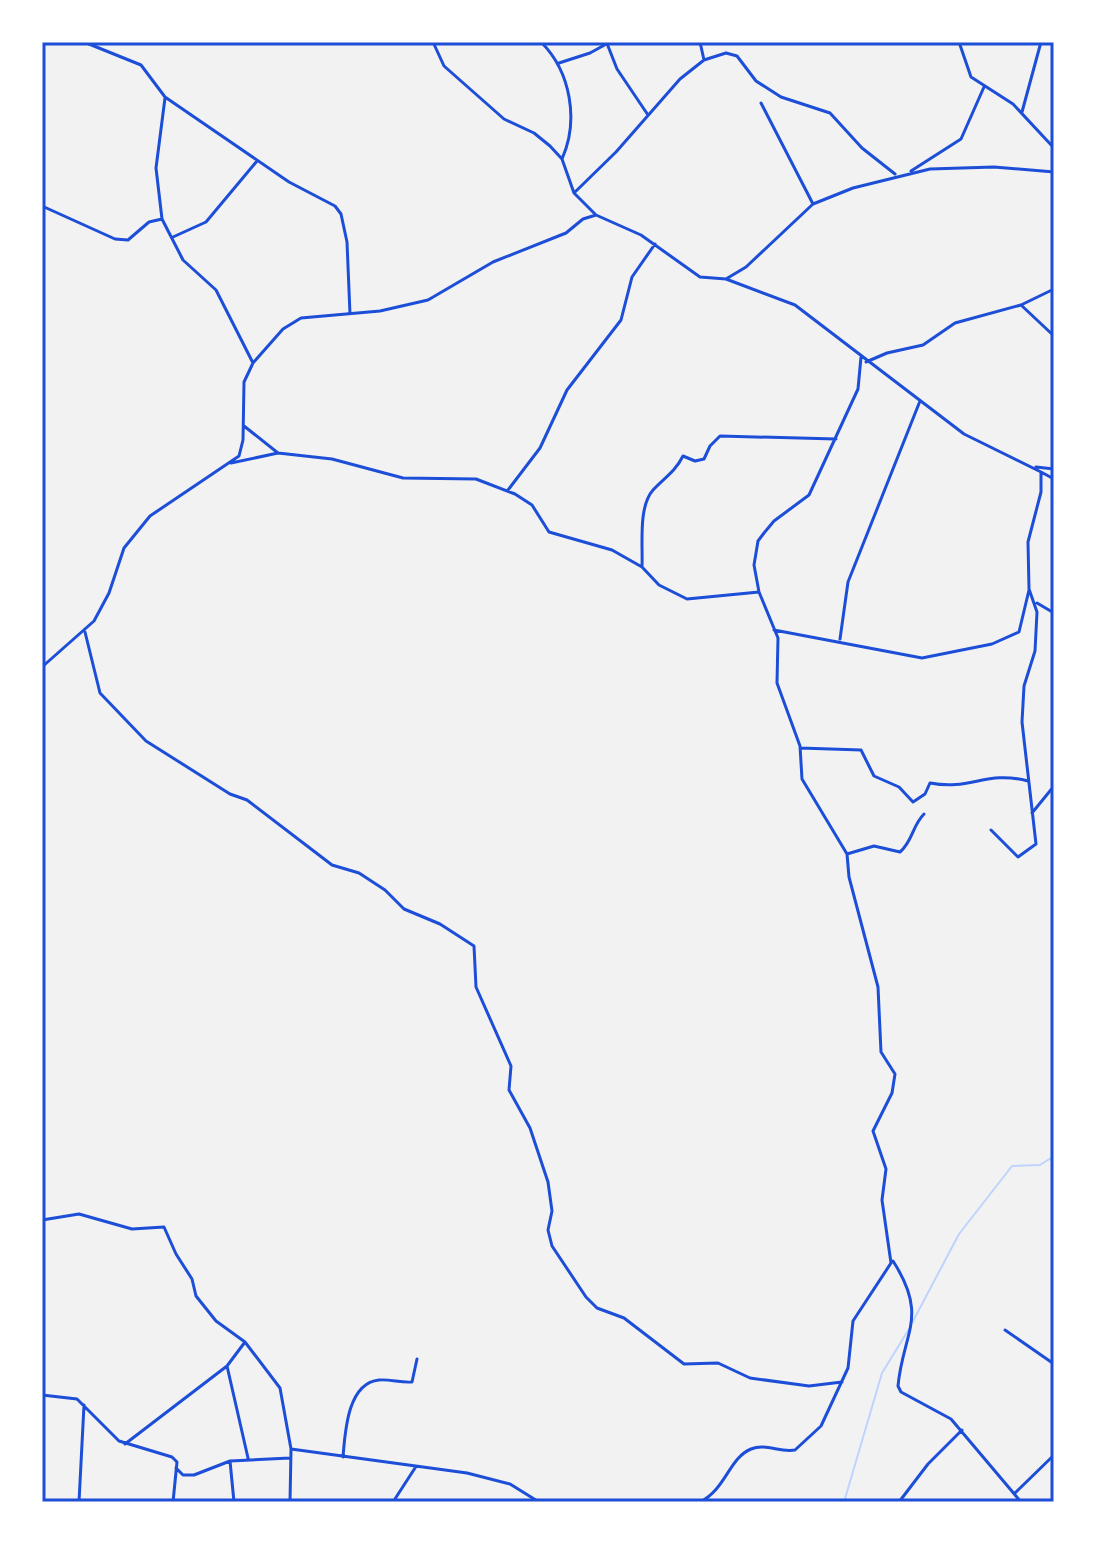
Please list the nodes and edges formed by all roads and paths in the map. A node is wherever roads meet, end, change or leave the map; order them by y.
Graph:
1 (84, 42) edge
2 (433, 42) edge
3 (541, 42) edge
4 (700, 42) edge
5 (959, 42) edge
6 (1041, 42) edge
7 (609, 44) edge
8 (704, 60) junction
9 (559, 63) junction
10 (984, 87) junction
11 (165, 97) junction
12 (761, 103) dead end
13 (1022, 112) junction
14 (648, 116) junction
15 (1054, 148) edge
16 (562, 159) junction
17 (257, 161) junction
18 (911, 171) junction
19 (1054, 172) edge
20 (896, 175) junction
21 (574, 193) junction
22 (813, 204) junction
23 (42, 206) edge
24 (596, 215) junction
25 (162, 219) junction
26 (173, 237) junction
27 (655, 244) junction
28 (726, 279) junction
29 (1054, 289) edge
30 (1021, 305) junction
31 (350, 314) junction
32 (1054, 336) edge
33 (861, 357) junction
34 (866, 362) junction
35 (253, 363) junction
36 (920, 401) junction
37 (244, 426) junction
38 (838, 439) junction
39 (278, 453) junction
40 (231, 463) junction
41 (1032, 467) junction
42 (1054, 469) edge
43 (1041, 472) junction
44 (1054, 479) edge
45 (508, 490) junction
46 (642, 567) junction
47 (1029, 589) junction
48 (759, 592) junction
49 (1035, 601) junction
50 (1054, 613) edge
51 (774, 630) junction
52 (85, 632) junction
53 (840, 640) junction
54 (42, 667) edge
55 (800, 748) junction
56 (1028, 781) junction
57 (1054, 786) edge
58 (1032, 813) junction
59 (924, 814) dead end
60 (991, 830) dead end
61 (847, 854) junction
62 (42, 1220) edge
63 (891, 1258) junction
64 (1005, 1330) dead end
65 (245, 1342) junction
66 (417, 1359) dead end
67 (1054, 1364) edge
68 (227, 1366) junction
69 (842, 1382) junction
70 (42, 1395) edge
71 (84, 1405) junction
72 (962, 1430) junction
73 (125, 1444) junction
74 (291, 1449) junction
75 (1054, 1455) edge
76 (343, 1457) junction
77 (248, 1458) junction
78 (290, 1458) junction
79 (230, 1461) junction
80 (176, 1468) junction
81 (415, 1468) junction
82 (1015, 1493) junction
83 (79, 1502) edge
84 (173, 1502) edge
85 (234, 1502) edge
86 (290, 1502) edge
87 (393, 1502) edge
88 (539, 1502) edge
89 (700, 1502) edge
90 (899, 1502) edge
91 (1021, 1502) edge

1 - 11 street
2 - 16 street
3 - 9 street
4 - 8 street
5 - 10 street
6 - 13 street
7 - 9 street
7 - 14 street
8 - 14 street
8 - 20 street
9 - 16 street
10 - 13 street
10 - 18 street
11 - 17 street
11 - 25 street
12 - 22 street
13 - 15 street
14 - 21 street
16 - 21 street
17 - 26 street
17 - 31 street
18 - 19 street
18 - 20 street
20 - 22 street
21 - 24 street
22 - 28 street
23 - 25 street
24 - 27 street
24 - 31 street
25 - 26 street
26 - 35 street
27 - 28 street
27 - 45 street
28 - 33 street
29 - 30 street
30 - 32 street
30 - 34 street
31 - 35 street
33 - 34 street
33 - 38 street
34 - 36 street
35 - 37 street
36 - 41 street
36 - 53 street
37 - 39 street
37 - 40 street
38 - 46 street
38 - 48 street
39 - 40 street
39 - 45 street
40 - 52 street
41 - 42 street
41 - 43 street
43 - 44 street
43 - 47 street
45 - 46 street
46 - 48 street
47 - 49 street
47 - 53 street
48 - 51 street
49 - 50 street
49 - 56 street
51 - 53 street
51 - 55 street
52 - 54 street
52 - 69 street
55 - 56 street
55 - 61 street
56 - 58 street
57 - 58 street
58 - 60 street
59 - 61 street
61 - 63 street
62 - 65 street
63 - 69 street
63 - 72 street
64 - 67 street
65 - 68 street
65 - 74 street
66 - 76 street
68 - 73 street
68 - 77 street
69 - 89 street
70 - 71 street
71 - 73 street
71 - 83 street
72 - 82 street
72 - 90 street
73 - 80 street
74 - 76 street
74 - 78 street
75 - 82 street
76 - 81 street
77 - 78 street
77 - 79 street
78 - 86 street
79 - 80 street
79 - 85 street
80 - 84 street
81 - 87 street
81 - 88 street
82 - 91 street

